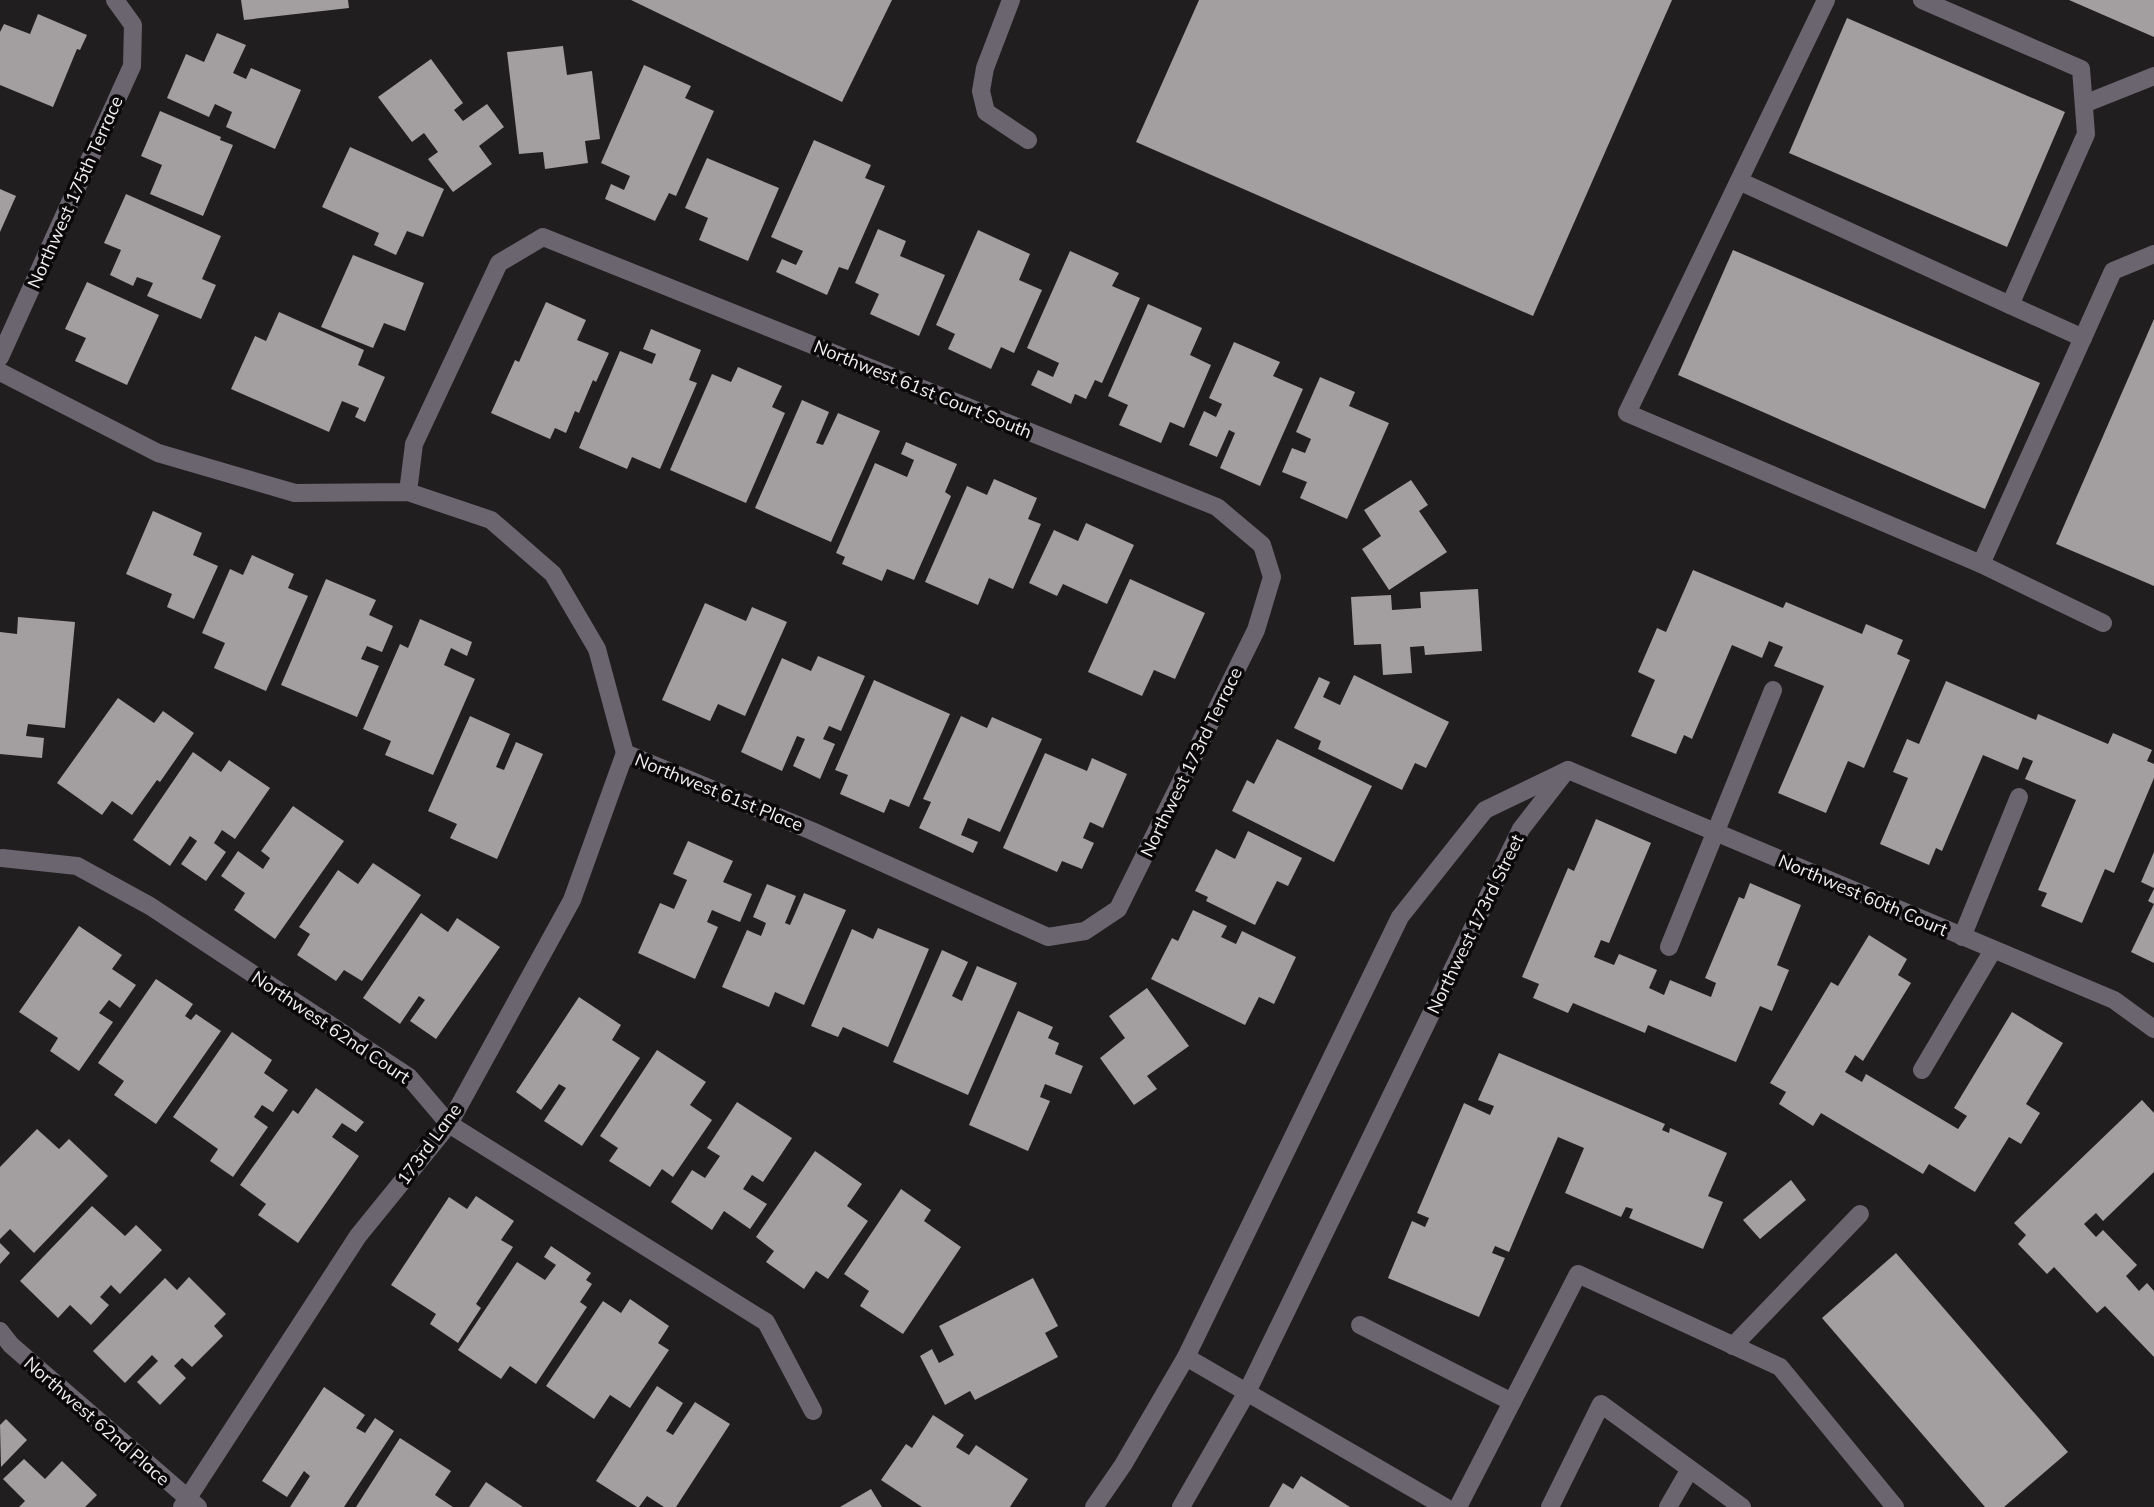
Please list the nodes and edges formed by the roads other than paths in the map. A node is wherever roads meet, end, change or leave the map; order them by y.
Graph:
1 (115, 0) edge
2 (1011, 0) edge
3 (1826, 0) edge
4 (1922, 0) edge
5 (2154, 76) edge
6 (2084, 104) junction
7 (1028, 140) dead end
8 (1739, 181) junction
9 (2154, 254) edge
10 (2010, 305) junction
11 (2083, 338) junction
12 (0, 357) edge
13 (0, 372) edge
14 (408, 492) junction
15 (1981, 564) junction
16 (1272, 577) joint
17 (2103, 623) dead end
18 (1773, 690) dead end
19 (625, 753) junction
20 (1568, 770) junction
21 (2019, 797) dead end
22 (1715, 832) junction
23 (2, 858) dead end
24 (1085, 931) joint
25 (1962, 937) junction
26 (1669, 947) dead end
27 (1993, 950) junction
28 (2154, 1028) edge
29 (1922, 1070) dead end
30 (449, 1124) junction
31 (1860, 1214) dead end
32 (1360, 1325) dead end
33 (0, 1331) edge
34 (1733, 1346) junction
35 (1186, 1357) junction
36 (1247, 1392) junction
37 (1512, 1402) junction
38 (813, 1411) dead end
39 (1689, 1469) junction
40 (189, 1504) edge
41 (1094, 1507) edge
42 (1181, 1507) edge
43 (1446, 1507) edge
44 (1458, 1507) edge
45 (1550, 1507) edge
46 (1668, 1507) edge
47 (1742, 1507) edge
48 (1895, 1507) edge

1 - 12 street, Northwest 175th Terrace
2 - 7 street
3 - 8 street
4 - 6 street
5 - 6 street
6 - 10 street
8 - 10 street
8 - 15 street
9 - 11 street
10 - 11 street
11 - 15 street
13 - 14 street, Northwest 61st Place
14 - 16 street, Northwest 61st Court South
14 - 19 street, Northwest 61st Place
15 - 17 street
16 - 24 street, Northwest 173rd Terrace
18 - 22 street
19 - 24 street, Northwest 61st Place
19 - 30 street, 173rd Lane
20 - 22 street, Northwest 60th Court
20 - 35 street
20 - 36 street, Northwest 173rd Street
21 - 25 street
22 - 25 street, Northwest 60th Court
22 - 26 street
23 - 30 street, Northwest 62nd Court
25 - 27 street, Northwest 60th Court
27 - 28 street, Northwest 60th Court
27 - 29 street
30 - 38 street, Northwest 62nd Court
30 - 40 street, 173rd Lane
31 - 34 street
32 - 37 street
33 - 40 street, Northwest 62nd Place
34 - 37 street
34 - 48 street
35 - 36 street
35 - 41 street
36 - 42 street, Northwest 173rd Street
36 - 43 street
37 - 44 street
39 - 45 street
39 - 46 street
39 - 47 street

